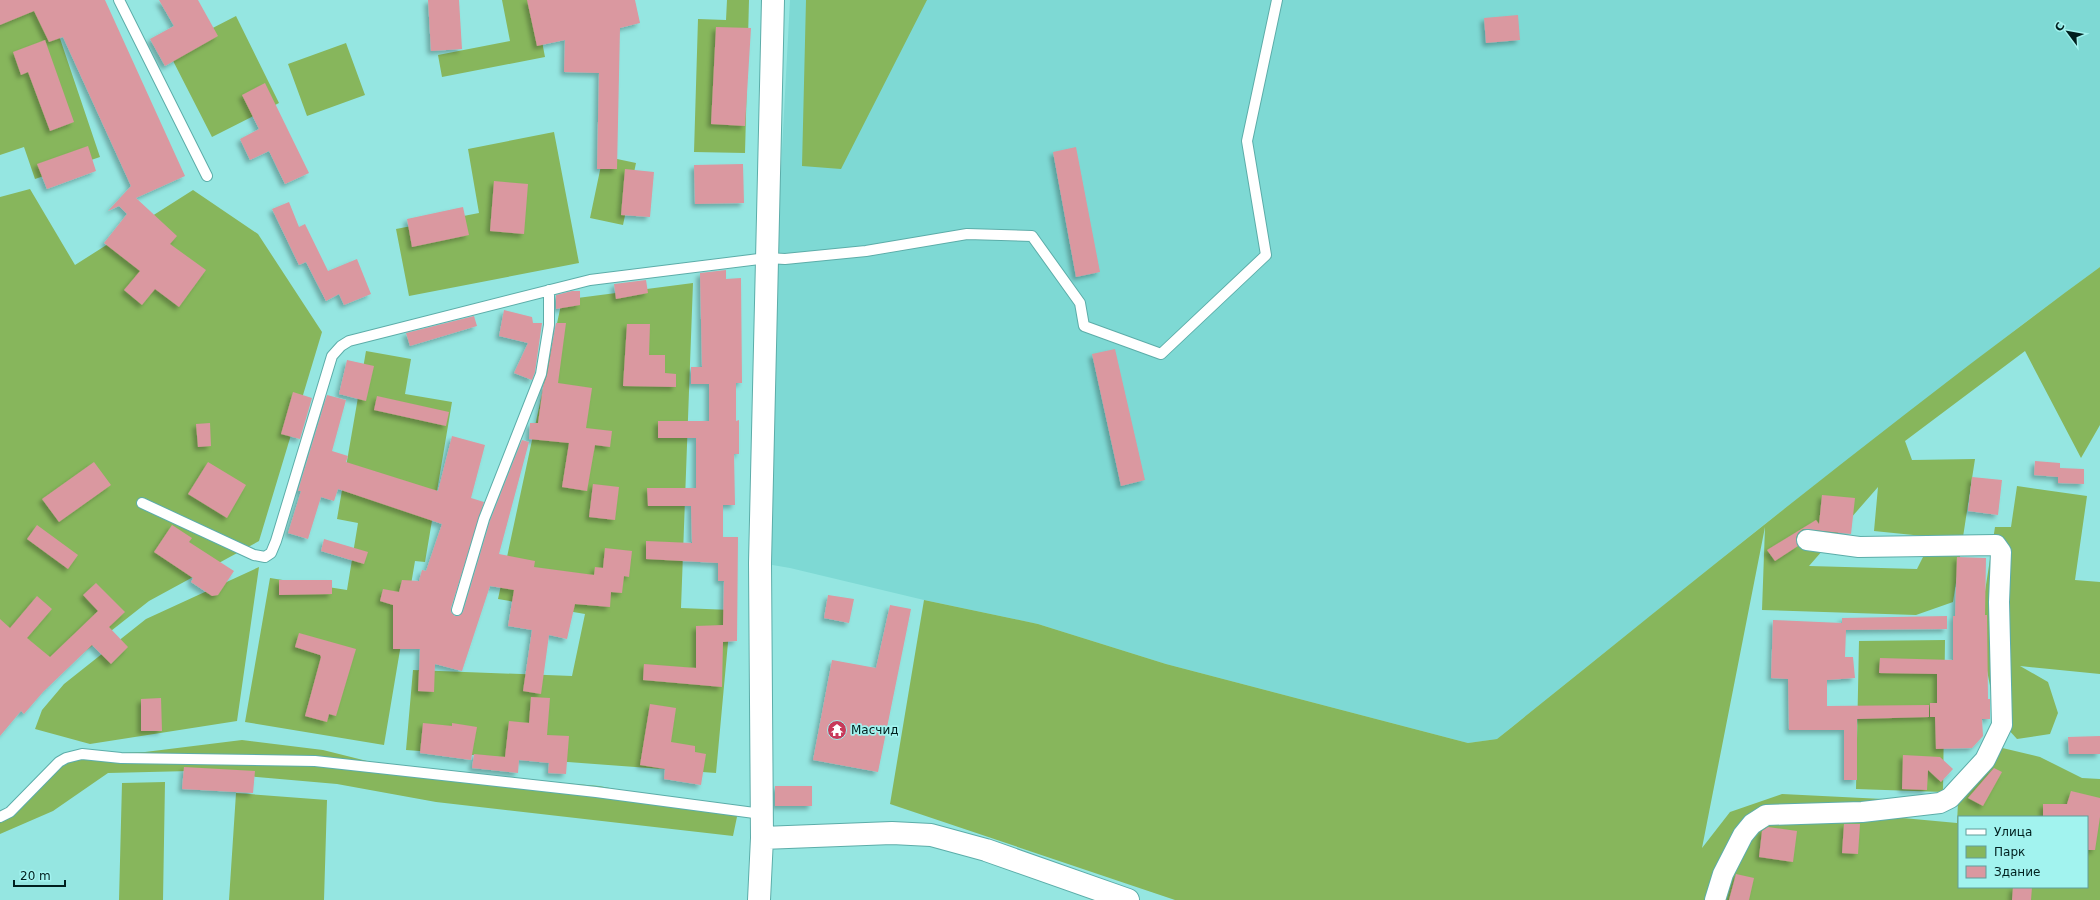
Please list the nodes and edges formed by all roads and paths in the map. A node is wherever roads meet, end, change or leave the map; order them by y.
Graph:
1 (119, 0) edge
2 (773, 0) edge
3 (1277, 0) edge
4 (207, 176) dead end
5 (767, 258) junction
6 (549, 290) junction
7 (142, 503) dead end
8 (1807, 540) dead end
9 (457, 610) dead end
10 (762, 814) junction
11 (0, 817) edge
12 (762, 838) junction
13 (759, 900) edge
14 (1128, 900) edge
15 (1715, 900) edge

1 - 4 lane
2 - 5 street
3 - 5 lane
5 - 6 lane
5 - 10 street
6 - 7 lane
6 - 9 lane
8 - 15 street
10 - 11 lane
10 - 12 street
12 - 13 street
12 - 14 street

